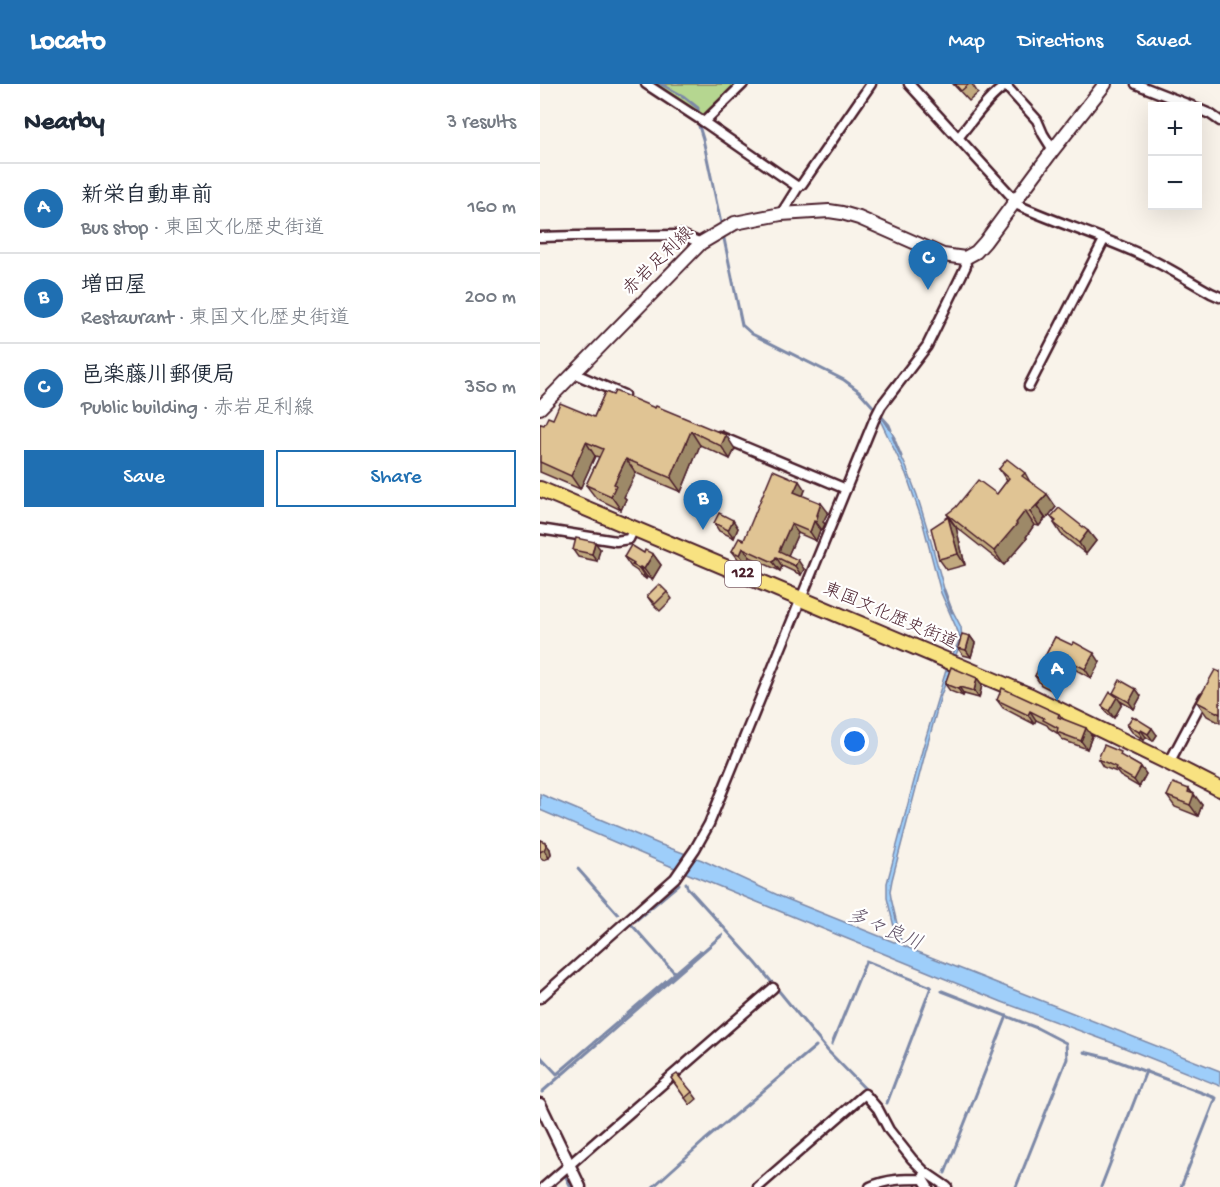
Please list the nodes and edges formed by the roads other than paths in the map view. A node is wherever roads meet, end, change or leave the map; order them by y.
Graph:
1 (646, 84) edge
2 (743, 84) edge
3 (871, 84) edge
4 (909, 84) edge
5 (1105, 84) edge
6 (1136, 84) edge
7 (1182, 102) edge
8 (1202, 111) edge
9 (1220, 121) edge
10 (704, 122) junction
11 (958, 138) junction
12 (1053, 150) junction
13 (798, 187) junction
14 (1014, 202) junction
15 (781, 214) junction
16 (540, 237) edge
17 (1104, 240) junction
18 (700, 243) junction
19 (965, 258) junction
20 (1220, 297) edge
21 (573, 373) junction
22 (1029, 386) dead end
23 (627, 396) edge
24 (540, 408) edge
25 (714, 434) edge
26 (540, 489) edge
27 (846, 489) junction
28 (634, 528) junction
29 (540, 529) edge
30 (801, 598) junction
31 (1209, 689) edge
32 (1169, 763) junction
33 (1220, 789) edge
34 (773, 987) dead end
35 (540, 998) edge
36 (540, 1104) edge
37 (569, 1165) junction
38 (924, 1175) junction
39 (544, 1187) edge
40 (580, 1187) edge
41 (758, 1187) edge
42 (870, 1187) edge
43 (928, 1187) edge
44 (947, 1187) edge

1 - 10 street
2 - 10 street
3 - 13 street
4 - 11 street
5 - 12 main road
6 - 7 street
8 - 9 street
10 - 13 street
11 - 12 street
11 - 14 street
12 - 14 main road
13 - 15 street
14 - 17 street
14 - 19 main road
15 - 18 main road, 赤岩足利線
15 - 19 main road, 赤岩足利線
16 - 18 street
17 - 20 street
17 - 22 street
18 - 21 main road, 赤岩足利線
19 - 27 street
21 - 23 street
21 - 24 main road, 赤岩足利線
25 - 27 street
26 - 28 highway, 東国文化歴史街道 / 122
27 - 30 street
28 - 29 street
28 - 30 highway, 東国文化歴史街道 / 122
30 - 32 highway, 東国文化歴史街道 / 122
30 - 35 street
31 - 32 street
32 - 33 highway, 東国文化歴史街道 / 122
34 - 37 street
36 - 37 street
37 - 39 street
37 - 40 street
38 - 41 street
38 - 42 street
38 - 43 street
38 - 44 street

